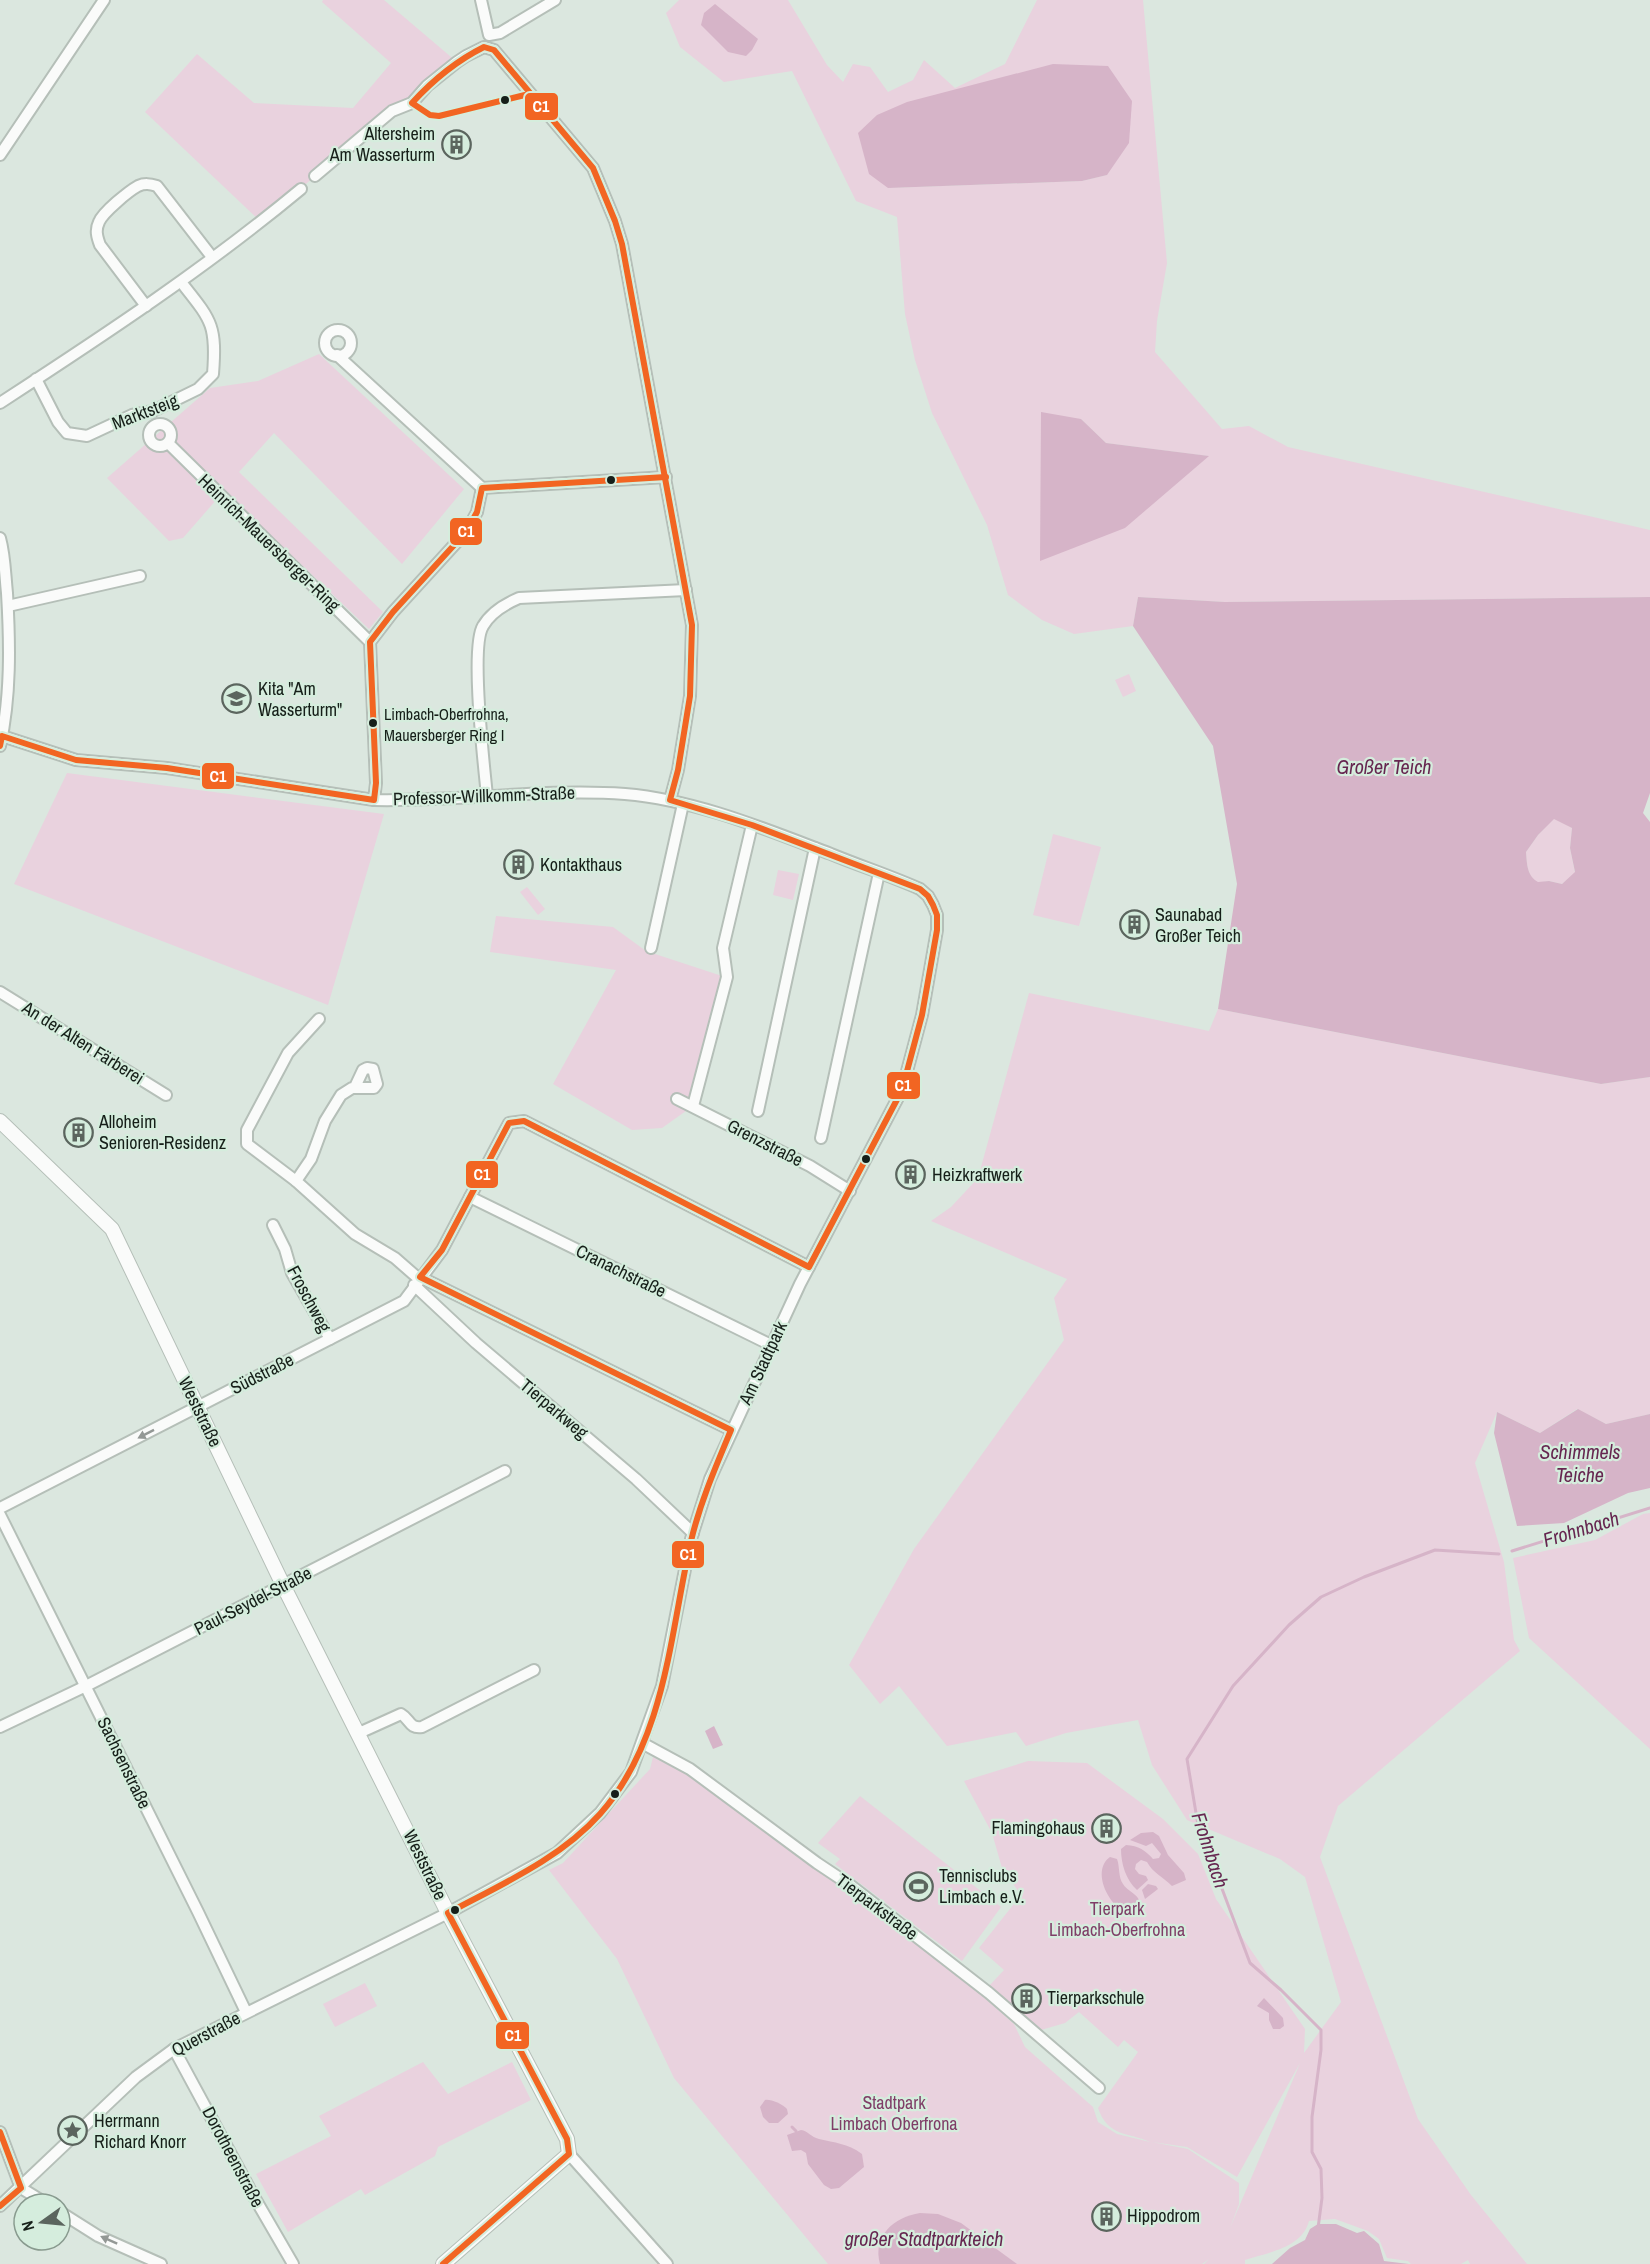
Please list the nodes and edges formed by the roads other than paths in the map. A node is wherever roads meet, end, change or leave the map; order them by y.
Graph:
1 (104, 0) edge
2 (481, 0) edge
3 (555, 0) edge
4 (0, 155) edge
5 (315, 176) dead end
6 (301, 189) dead end
7 (212, 256) junction
8 (181, 282) junction
9 (146, 306) junction
10 (337, 356) dead end
11 (36, 380) junction
12 (0, 403) edge
13 (168, 443) dead end
14 (666, 477) junction
15 (482, 488) junction
16 (0, 538) edge
17 (2, 551) edge
18 (140, 576) dead end
19 (686, 590) junction
20 (8, 606) junction
21 (370, 642) junction
22 (2, 724) edge
23 (1, 741) edge
24 (487, 796) junction
25 (374, 800) junction
26 (670, 800) junction
27 (683, 804) junction
28 (752, 825) junction
29 (815, 848) junction
30 (879, 873) junction
31 (651, 948) dead end
32 (0, 992) edge
33 (319, 1019) dead end
34 (355, 1087) dead end
35 (902, 1090) joint
36 (166, 1095) dead end
37 (677, 1099) dead end
38 (693, 1106) junction
39 (758, 1111) dead end
40 (0, 1121) edge
41 (820, 1138) dead end
42 (296, 1181) junction
43 (850, 1191) junction
44 (470, 1197) junction
45 (273, 1225) dead end
46 (809, 1267) junction
47 (418, 1280) junction
48 (330, 1339) junction
49 (771, 1345) junction
50 (198, 1407) junction
51 (731, 1430) junction
52 (505, 1471) dead end
53 (0, 1508) edge
54 (0, 1515) edge
55 (693, 1533) junction
56 (283, 1585) junction
57 (534, 1671) dead end
58 (86, 1686) junction
59 (0, 1727) edge
60 (359, 1733) junction
61 (642, 1743) junction
62 (448, 1913) junction
63 (246, 2012) junction
64 (174, 2049) junction
65 (1099, 2088) dead end
66 (0, 2132) edge
67 (569, 2154) junction
68 (21, 2188) junction
69 (28, 2192) edge
70 (0, 2206) edge
71 (72, 2220) edge
72 (161, 2264) edge
73 (293, 2264) edge
74 (443, 2264) edge
75 (667, 2264) edge

1 - 4 street
2 - 3 street
5 - 14 street
6 - 7 street
7 - 8 street
7 - 9 street
8 - 9 street
8 - 11 street, Marktsteig
9 - 11 street
10 - 15 street
11 - 12 street
13 - 21 street, Heinrich-Mauersberger-Ring
14 - 15 street
14 - 19 street
15 - 21 street
16 - 17 street
17 - 20 street
18 - 20 street
19 - 24 street
19 - 26 street
20 - 22 street
21 - 25 street
22 - 23 street
23 - 25 street, Professor-Willkomm-Straße
24 - 25 street, Professor-Willkomm-Straße
24 - 26 street, Professor-Willkomm-Straße
26 - 27 street, Professor-Willkomm-Straße
27 - 28 street, Professor-Willkomm-Straße
27 - 31 street
28 - 29 street, Professor-Willkomm-Straße
28 - 38 street
29 - 30 street, Professor-Willkomm-Straße
29 - 39 street
30 - 35 street, Professor-Willkomm-Straße
30 - 41 street
32 - 36 street, An der Alten Färberei
33 - 42 street
34 - 42 street
35 - 43 street, Am Stadtpark
37 - 38 street, Grenzstraße
38 - 43 street, Grenzstraße
40 - 50 main road, Weststraße
42 - 47 street
43 - 46 street, Am Stadtpark
44 - 46 street, Südstraße
44 - 47 street, Südstraße
44 - 49 street, Cranachstraße
45 - 48 street, Froschweg
46 - 49 street, Am Stadtpark
47 - 48 street, Südstraße
47 - 51 street
47 - 55 street, Tierparkweg
48 - 50 street, Südstraße
49 - 51 street, Am Stadtpark
50 -> 53 street, Südstraße
50 - 56 main road, Weststraße
51 - 55 street, Am Stadtpark
52 - 56 street, Paul-Seydel-Straße
54 - 58 street, Sachsenstraße
55 - 61 street, Am Stadtpark
56 - 58 street, Paul-Seydel-Straße
56 - 60 main road, Weststraße
57 - 60 street
58 - 59 street, Paul-Seydel-Straße
58 - 63 street, Sachsenstraße
60 - 62 main road, Weststraße
61 - 62 street, Am Stadtpark
61 - 65 street, Tierparkstraße
62 - 63 street, Querstraße
62 - 67 main road, Weststraße
63 - 64 street, Querstraße
64 - 68 street, Querstraße
64 - 73 street, Dorotheenstraße
66 - 68 street
67 - 74 main road
67 - 75 street, Weststraße
68 - 69 street
68 - 70 street, Querstraße
72 -> 71 street

